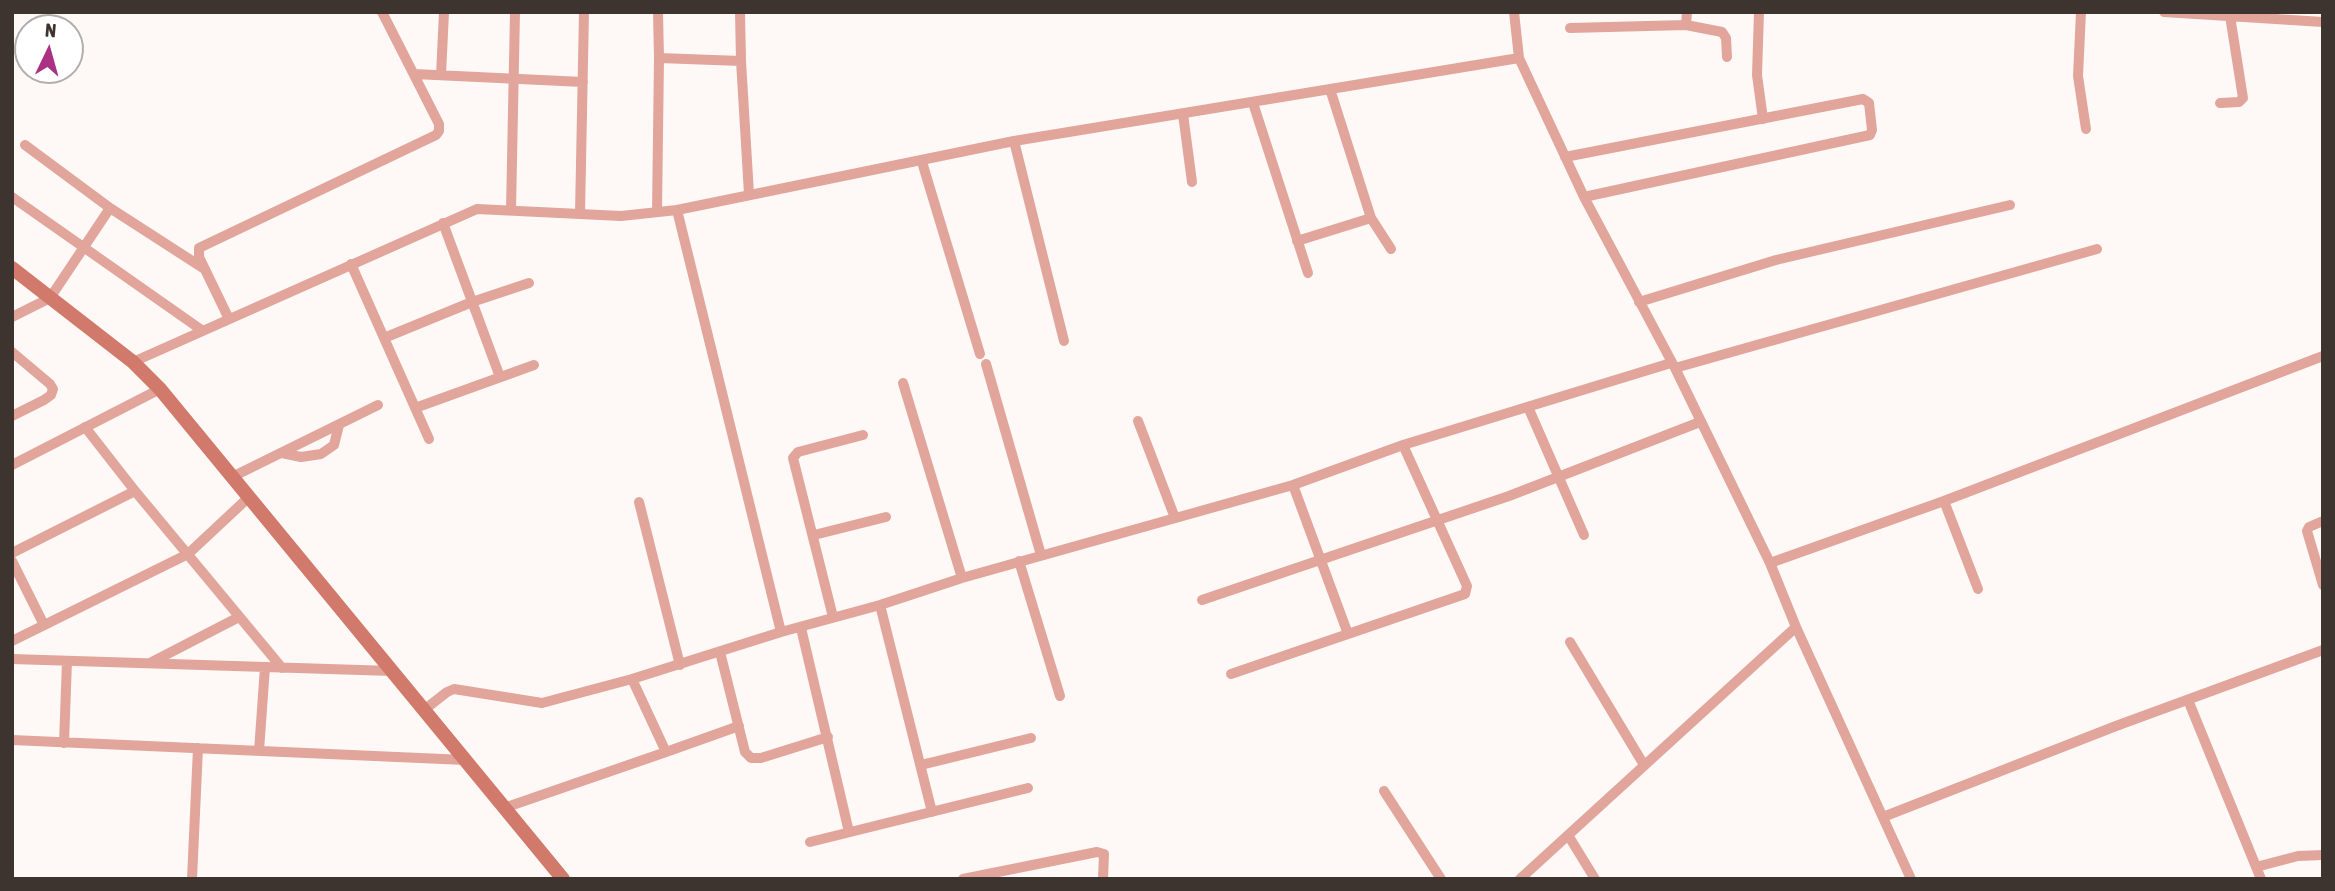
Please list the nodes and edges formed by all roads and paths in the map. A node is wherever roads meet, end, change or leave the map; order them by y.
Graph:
1 (382, 12) edge
2 (444, 12) edge
3 (515, 12) edge
4 (584, 12) edge
5 (658, 12) edge
6 (740, 12) edge
7 (1514, 12) edge
8 (1687, 12) edge
9 (1759, 12) edge
10 (2081, 12) edge
11 (2164, 12) edge
12 (2230, 16) junction
13 (2323, 22) edge
14 (1686, 25) junction
15 (1570, 28) dead end
16 (1727, 57) dead end
17 (659, 58) junction
18 (1519, 58) junction
19 (741, 61) junction
20 (414, 74) junction
21 (441, 75) junction
22 (514, 79) junction
23 (583, 82) junction
24 (1329, 89) junction
25 (1253, 103) junction
26 (2220, 103) dead end
27 (1183, 114) junction
28 (1763, 119) junction
29 (2086, 129) dead end
30 (1014, 141) junction
31 (25, 145) dead end
32 (1565, 158) junction
33 (922, 162) junction
34 (1192, 182) dead end
35 (749, 194) junction
36 (12, 197) edge
37 (1584, 198) junction
38 (2011, 205) dead end
39 (110, 208) junction
40 (677, 210) junction
41 (511, 211) junction
42 (657, 212) junction
43 (580, 214) junction
44 (1371, 218) junction
45 (443, 223) junction
46 (1297, 241) junction
47 (84, 247) junction
48 (1391, 249) dead end
49 (2096, 249) dead end
50 (351, 264) junction
51 (12, 268) edge
52 (205, 269) junction
53 (1308, 273) dead end
54 (529, 283) dead end
55 (51, 298) junction
56 (472, 302) junction
57 (1639, 302) junction
58 (12, 317) edge
59 (229, 319) junction
60 (203, 331) junction
61 (384, 338) junction
62 (1063, 341) dead end
63 (12, 352) edge
64 (980, 354) dead end
65 (2323, 356) edge
66 (133, 362) junction
67 (534, 365) dead end
68 (986, 365) dead end
69 (1673, 366) junction
70 (500, 377) junction
71 (903, 383) dead end
72 (160, 389) junction
73 (378, 405) dead end
74 (1528, 407) junction
75 (415, 408) junction
76 (12, 416) edge
77 (1138, 421) dead end
78 (1700, 422) junction
79 (339, 425) junction
80 (85, 427) junction
81 (863, 435) dead end
82 (429, 439) dead end
83 (1403, 445) junction
84 (282, 453) junction
85 (12, 465) edge
86 (232, 477) junction
87 (1558, 477) junction
88 (1293, 485) junction
89 (135, 491) junction
90 (249, 497) junction
91 (1944, 501) junction
92 (639, 502) dead end
93 (886, 517) dead end
94 (1175, 518) junction
95 (1438, 519) junction
96 (2323, 521) edge
97 (814, 535) junction
98 (1584, 535) dead end
99 (12, 554) edge
100 (188, 554) junction
101 (1041, 555) junction
102 (1321, 559) junction
103 (12, 561) edge
104 (1019, 561) junction
105 (1770, 563) junction
106 (961, 578) junction
107 (2323, 585) edge
108 (1978, 589) dead end
109 (1202, 600) dead end
110 (880, 605) junction
111 (239, 617) junction
112 (833, 617) junction
113 (44, 625) junction
114 (1796, 627) junction
115 (801, 628) junction
116 (781, 632) junction
117 (1348, 634) junction
118 (12, 641) edge
119 (1570, 642) dead end
120 (2323, 650) edge
121 (720, 652) junction
122 (12, 659) edge
123 (66, 660) junction
124 (150, 663) junction
125 (680, 664) junction
126 (265, 667) junction
127 (282, 667) junction
128 (392, 671) junction
129 (1231, 674) dead end
130 (632, 679) junction
131 (1060, 696) dead end
132 (2188, 700) junction
133 (424, 710) junction
134 (739, 726) junction
135 (828, 737) junction
136 (1031, 738) dead end
137 (12, 740) edge
138 (64, 743) junction
139 (198, 748) junction
140 (259, 751) junction
141 (666, 752) junction
142 (465, 760) junction
143 (921, 765) junction
144 (1644, 765) junction
145 (1028, 788) dead end
146 (1384, 791) dead end
147 (505, 807) junction
148 (932, 812) junction
149 (1883, 817) junction
150 (849, 832) junction
151 (1568, 835) junction
152 (810, 842) dead end
153 (2323, 855) edge
154 (2256, 867) junction
155 (192, 879) edge
156 (563, 879) edge
157 (963, 879) edge
158 (1103, 879) edge
159 (1441, 879) edge
160 (1520, 879) edge
161 (1595, 879) edge
162 (1911, 879) edge
163 (2261, 879) edge

1 - 20 street
2 - 21 street
3 - 22 street
4 - 23 street
5 - 17 street
6 - 19 street
7 - 18 street
8 - 14 street
9 - 28 street
10 - 29 street
11 - 12 street
12 - 13 street
12 - 26 street
14 - 15 street
14 - 16 street
17 - 19 street
17 - 42 street
18 - 24 street
18 - 32 street
19 - 35 street
20 - 21 street
20 - 52 street
21 - 22 street
22 - 23 street
22 - 41 street
23 - 43 street
24 - 25 street
24 - 44 street
25 - 27 street
25 - 46 street
27 - 30 street
27 - 34 street
28 - 32 street
28 - 37 street
30 - 33 street
30 - 62 street
31 - 39 street
32 - 37 street
33 - 35 street
33 - 64 street
35 - 40 street
36 - 47 street
37 - 57 street
38 - 57 street
39 - 47 street
39 - 52 street
40 - 42 street
40 - 116 street
41 - 43 street
41 - 45 street
42 - 43 street
44 - 46 street
44 - 48 street
45 - 50 street
45 - 56 street
46 - 53 street
47 - 55 street
47 - 60 street
49 - 69 street
50 - 59 street
50 - 61 street
51 - 55 main road
52 - 59 street
54 - 56 street
55 - 58 street
55 - 66 main road
56 - 61 street
56 - 70 street
57 - 69 street
59 - 60 street
60 - 66 street
61 - 75 street
63 - 76 street
65 - 91 street
66 - 72 main road
67 - 70 street
68 - 101 street
69 - 74 street
69 - 78 street
70 - 75 street
71 - 106 street
72 - 80 street
72 - 86 main road
73 - 79 street
74 - 83 street
74 - 87 street
75 - 82 street
77 - 94 street
78 - 87 street
78 - 105 street
79 - 84 street
79 - 84 street
80 - 85 street
80 - 89 street
81 - 97 street
83 - 88 street
83 - 95 street
84 - 86 street
86 - 90 main road
87 - 95 street
87 - 98 street
88 - 94 street
88 - 102 street
89 - 99 street
89 - 100 street
90 - 100 street
90 - 128 main road
91 - 105 street
91 - 108 street
92 - 125 street
93 - 97 street
94 - 101 street
95 - 102 street
95 - 117 street
96 - 107 street
97 - 112 street
100 - 111 street
100 - 113 street
101 - 104 street
102 - 109 street
102 - 117 street
103 - 113 street
104 - 106 street
104 - 131 street
105 - 114 street
106 - 110 street
110 - 112 street
110 - 143 street
111 - 124 street
111 - 127 street
112 - 115 street
113 - 118 street
114 - 144 street
114 - 149 street
115 - 116 street
115 - 135 street
116 - 121 street
117 - 129 street
119 - 144 street
120 - 132 street
121 - 125 street
121 - 134 street
122 - 123 street
123 - 124 street
123 - 138 street
124 - 126 street
125 - 130 street
126 - 127 street
126 - 140 street
127 - 128 street
128 - 133 main road
130 - 133 street
130 - 141 street
132 - 149 street
132 - 154 street
133 - 142 main road
134 - 135 street
134 - 141 street
135 - 150 street
136 - 143 street
137 - 138 street
138 - 139 street
139 - 140 street
139 - 155 street
140 - 142 street
141 - 147 street
142 - 147 main road
143 - 148 street
144 - 151 street
145 - 148 street
146 - 159 street
147 - 156 main road
148 - 150 street
149 - 162 street
150 - 152 street
151 - 160 street
151 - 161 street
153 - 154 street
154 - 163 street
157 - 158 street

